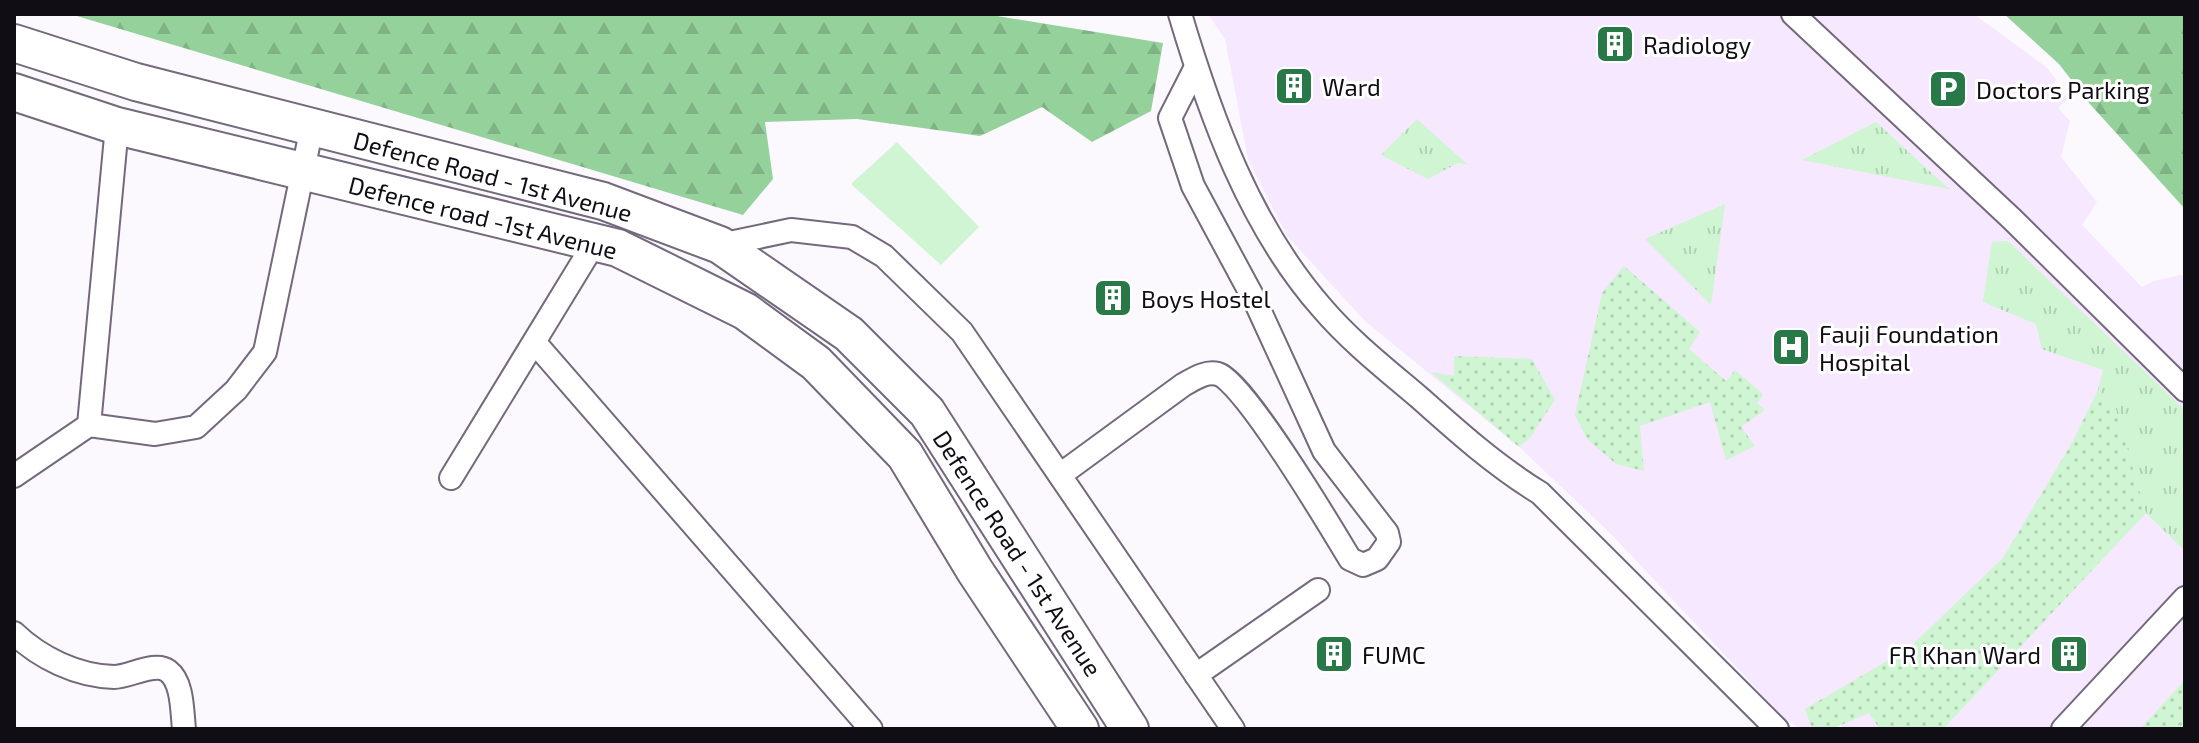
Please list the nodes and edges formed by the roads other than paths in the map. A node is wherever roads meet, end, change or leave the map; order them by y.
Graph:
1 (1180, 14) edge
2 (1793, 14) edge
3 (14, 43) edge
4 (1196, 67) junction
5 (14, 92) edge
6 (117, 126) junction
7 (312, 127) junction
8 (300, 172) junction
9 (595, 242) junction
10 (720, 245) junction
11 (536, 344) junction
12 (2185, 390) edge
13 (89, 425) junction
14 (1060, 475) junction
15 (14, 476) edge
16 (451, 478) dead end
17 (1318, 590) dead end
18 (2185, 598) edge
19 (14, 633) edge
20 (1196, 675) junction
21 (184, 729) edge
22 (871, 729) edge
23 (1080, 729) edge
24 (1130, 729) edge
25 (1233, 729) edge
26 (1777, 729) edge
27 (2063, 729) edge

1 - 4 street
2 - 12 street
3 - 7 main road, Defence Road - 1st Avenue
4 - 14 street
4 - 26 street
5 - 6 main road, Defence road -1st Avenue
6 - 8 main road, Defence road -1st Avenue
6 - 13 street
7 - 8 street
7 - 10 main road, Defence Road - 1st Avenue
8 - 9 main road, Defence road -1st Avenue
8 - 13 street
9 - 11 street
9 - 23 main road, Defence road -1st Avenue
10 - 14 street
10 - 24 main road, Defence Road - 1st Avenue
11 - 16 street
11 - 22 street
13 - 15 street
14 - 20 street
17 - 20 street
18 - 27 street
19 - 21 street
20 - 25 street

